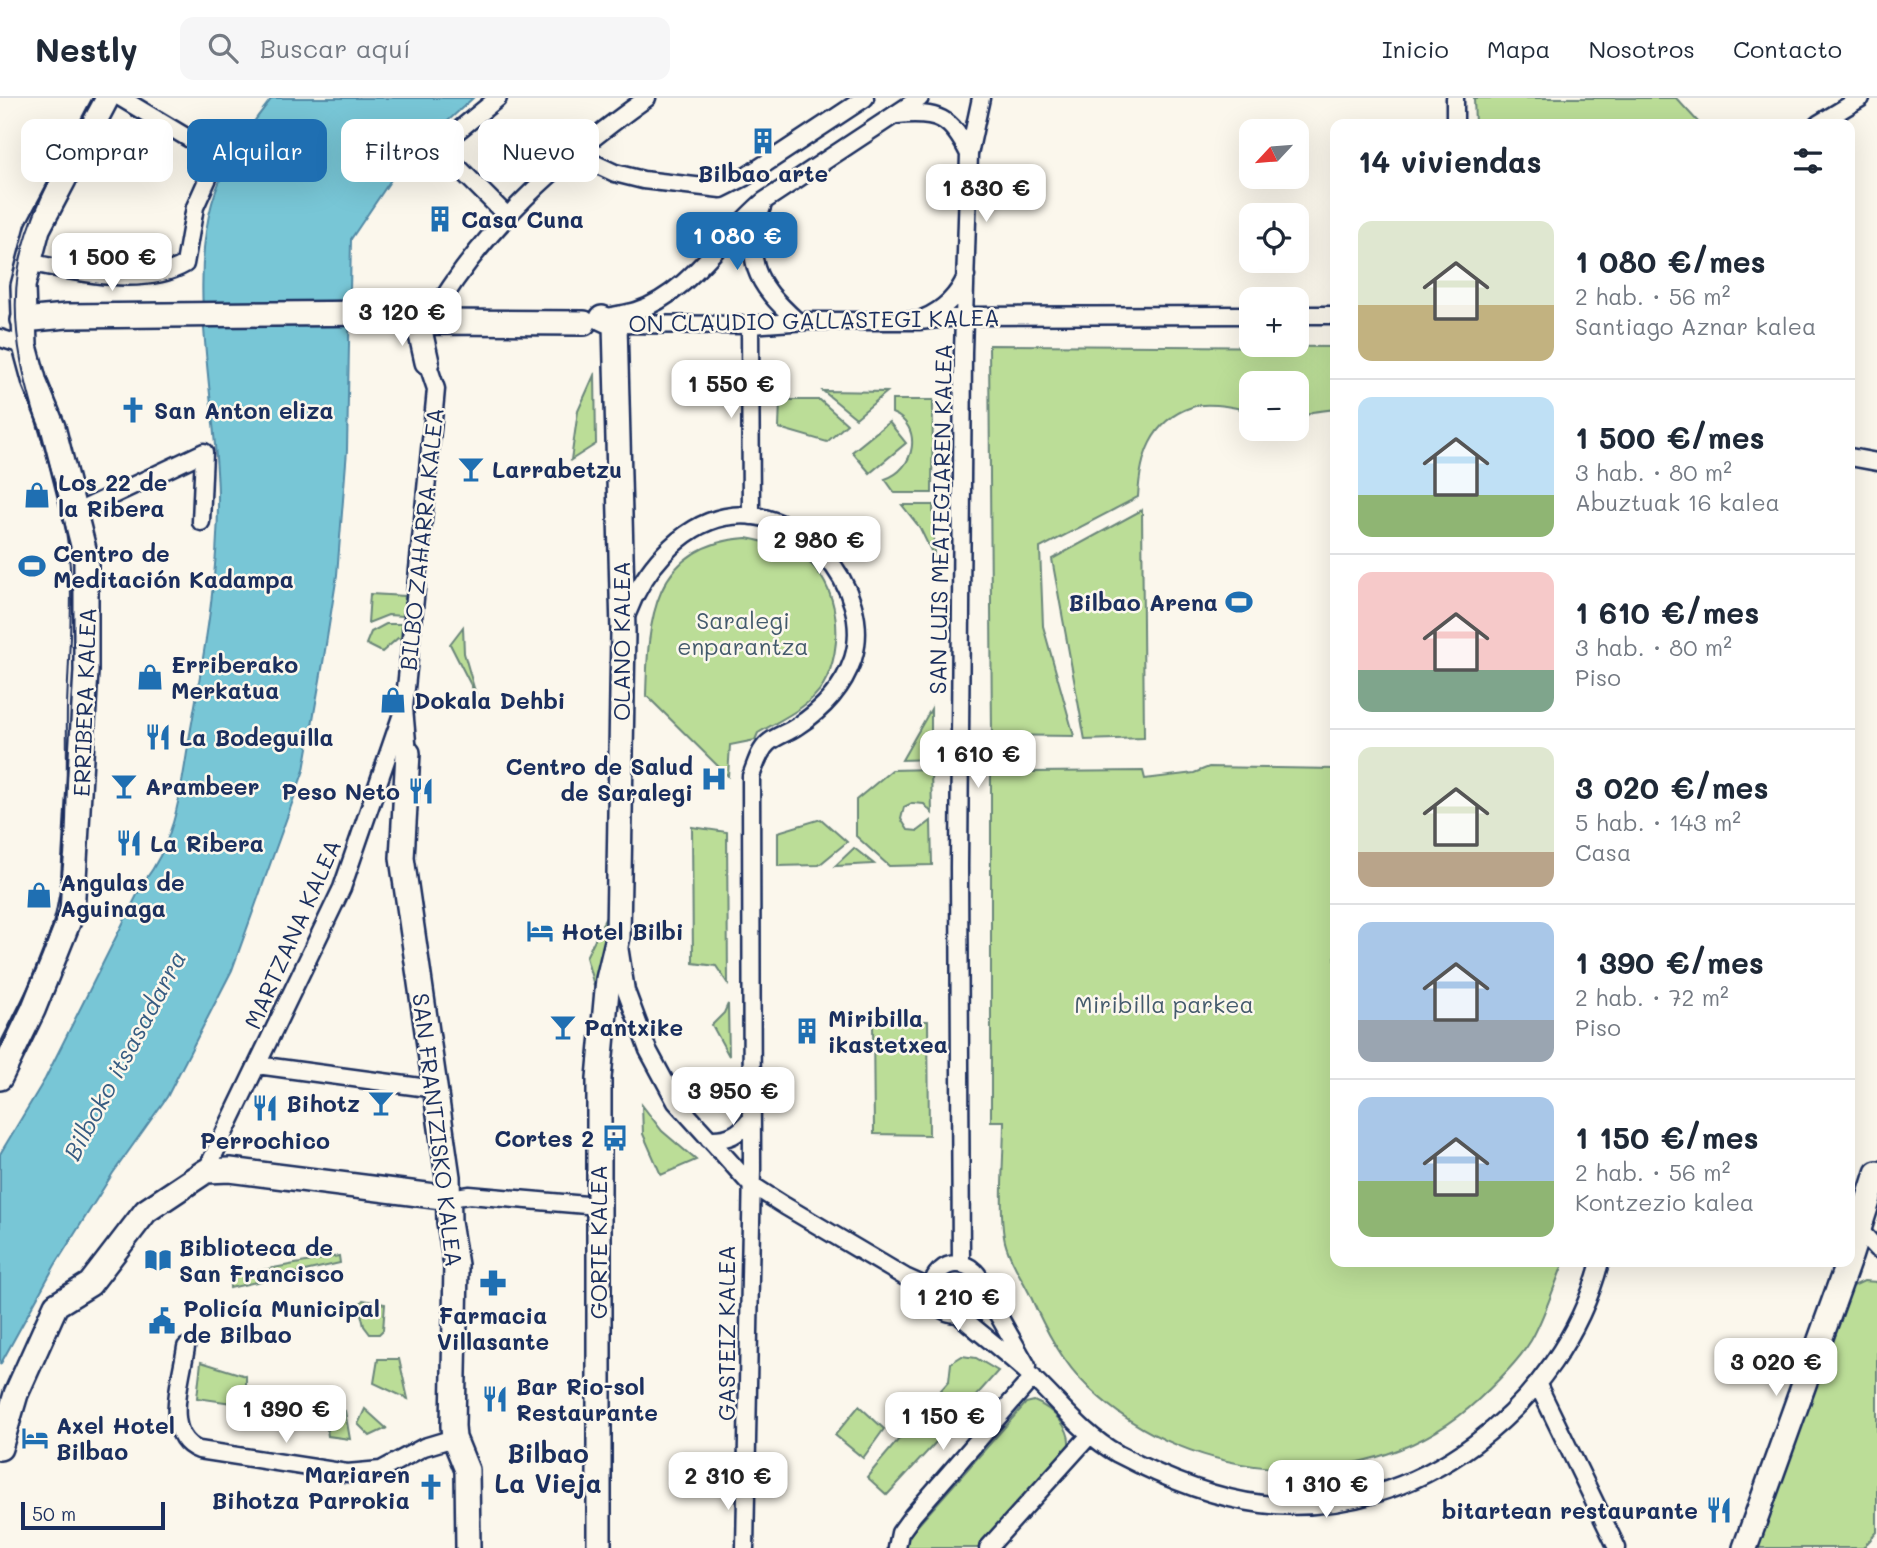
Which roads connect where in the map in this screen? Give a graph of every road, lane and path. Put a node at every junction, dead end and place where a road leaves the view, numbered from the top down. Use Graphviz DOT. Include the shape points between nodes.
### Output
graph roads {
  1 [pos="107,98"];
  2 [pos="121,98"];
  3 [pos="498,98"];
  4 [pos="647,98"];
  5 [pos="865,98"];
  6 [pos="920,98"];
  7 [pos="981,98"];
  8 [pos="1455,98"];
  9 [pos="1861,98"];
  10 [pos="894,115"];
  11 [pos="1455,119"];
  12 [pos="1826,119"];
  13 [pos="599,133"];
  14 [pos="969,154"];
  15 [pos="599,166"];
  16 [pos="541,182"];
  17 [pos="764,201"];
  18 [pos="506,215"];
  19 [pos="28,262"];
  20 [pos="967,271"];
  21 [pos="1239,315"];
  22 [pos="1309,315"];
  23 [pos="1330,315"];
  24 [pos="967,316"];
  25 [pos="23,320"];
  26 [pos="797,321"];
  27 [pos="919,321"];
  28 [pos="600,322"];
  29 [pos="424,324"];
  30 [pos="750,325"];
  31 [pos="0,338"];
  32 [pos="25,346"];
  33 [pos="427,362"];
  34 [pos="1855,458"];
  35 [pos="1877,462"];
  36 [pos="75,513"];
  37 [pos="751,516"];
  38 [pos="201,522"];
  39 [pos="623,626"];
  40 [pos="404,708"];
  41 [pos="408,753"];
  42 [pos="618,937"];
  43 [pos="257,1065"];
  44 [pos="0,1078"];
  45 [pos="435,1089"];
  46 [pos="751,1119"];
  47 [pos="709,1139"];
  48 [pos="206,1171"];
  49 [pos="1877,1173"];
  50 [pos="749,1183"];
  51 [pos="450,1198"];
  52 [pos="598,1206"];
  53 [pos="1855,1223"];
  54 [pos="1855,1226"];
  55 [pos="1877,1250"];
  56 [pos="961,1264"];
  57 [pos="1598,1267"];
  58 [pos="1846,1267"];
  59 [pos="983,1288"];
  60 [pos="932,1289"];
  61 [pos="958,1314"];
  62 [pos="186,1347"];
  63 [pos="1033,1377"];
  64 [pos="1538,1385"];
  65 [pos="1090,1435"];
  66 [pos="454,1438"];
  67 [pos="0,1448"];
  68 [pos="468,1548"];
  69 [pos="599,1548"];
  70 [pos="745,1548"];
  71 [pos="897,1548"];
  72 [pos="988,1548"];
  73 [pos="1617,1548"];
  74 [pos="1745,1548"];
  1 -- 19 [label="street, ERRIBERA KALEA" via="47,211"];
  2 -- 19 [label="street" via="219,156 195,206 185,264 167,274 86,275"];
  3 -- 18 [label="street" via="438,147"];
  4 -- 13 [label="street"];
  5 -- 15 [label="street" via="721,188 643,180"];
  6 -- 10 [label="street"];
  7 -- 14 [label="street, SAN LUIS MEATEGIAREN KALEA"];
  8 -- 11 [label="street"];
  9 -- 12 [label="street"];
  10 -- 14 [label="street" via="925,112 943,119 958,130"];
  10 -- 17 [label="street"];
  14 -- 20 [label="street, SAN LUIS MEATEGIAREN KALEA"];
  16 -- 18 [label="street"];
  17 -- 26 [label="street" via="752,232 752,259 773,299"];
  17 -- 28 [label="street" via="684,282 638,311"];
  18 -- 29 [label="street"];
  19 -- 25 [label="street, ERRIBERA KALEA"];
  20 -- 24 [label="street, SAN LUIS MEATEGIAREN KALEA"];
  20 -- 27 [label="street" via="961,289"];
  21 -- 24 [label="street, ON CLAUDIO GALLASTEGI KALEA"];
  22 -- 23 [label="street"];
  24 -- 27 [label="street, ON CLAUDIO GALLASTEGI KALEA"];
  24 -- 56 [label="street, SAN LUIS MEATEGIAREN KALEA" via="959,867"];
  25 -- 29 [label="street, ON CLAUDIO GALLASTEGI KALEA" via="381,313 404,315"];
  25 -- 32 [label="street, ERRIBERA KALEA"];
  26 -- 27 [label="street, ON CLAUDIO GALLASTEGI KALEA"];
  26 -- 30 [label="street, ON CLAUDIO GALLASTEGI KALEA"];
  28 -- 29 [label="street, ON CLAUDIO GALLASTEGI KALEA"];
  28 -- 30 [label="street, ON CLAUDIO GALLASTEGI KALEA"];
  28 -- 39 [label="street, OLANO KALEA"];
  29 -- 33 [label="street, BILBO ZAHARRA KALEA"];
  30 -- 37 [label="street"];
  31 -- 32 [label="street"];
  32 -- 36 [label="street, ERRIBERA KALEA" via="53,427"];
  33 -- 40 [label="street, BILBO ZAHARRA KALEA" via="436,389"];
  34 -- 35 [label="street"];
  36 -- 38 [label="street" via="204,452"];
  36 -- 44 [label="street, ERRIBERA KALEA" via="88,585 75,894 72,913 33,1010"];
  37 -- 39 [label="street" via="719,518 686,534 634,594"];
  37 -- 46 [label="street, GASTEIZ KALEA" via="805,538 836,568 855,608 856,628 853,658 832,696 820,710 769,743 751,776"];
  39 -- 42 [label="street, OLANO KALEA"];
  40 -- 41 [label="street, BILBO ZAHARRA KALEA"];
  40 -- 43 [label="street, MARTZANA KALEA" via="342,888"];
  41 -- 45 [label="street, SAN FRANTZISKO KALEA" via="402,858"];
  42 -- 47 [label="street, OLANO KALEA" via="626,991 648,1050 676,1102"];
  42 -- 52 [label="street, GORTE KALEA" via="600,1046"];
  43 -- 45 [label="street"];
  43 -- 48 [label="street, MARTZANA KALEA"];
  45 -- 51 [label="street, SAN FRANTZISKO KALEA"];
  46 -- 47 [label="street" via="740,1133"];
  46 -- 50 [label="street, GASTEIZ KALEA"];
  47 -- 50 [label="street, OLANO KALEA"];
  48 -- 51 [label="street" via="230,1170"];
  48 -- 67 [label="street" via="146,1211 90,1284 56,1305 16,1394"];
  49 -- 53 [label="street"];
  50 -- 60 [label="street, OLANO KALEA"];
  50 -- 70 [label="street, GASTEIZ KALEA"];
  51 -- 52 [label="street" via="469,1195"];
  51 -- 66 [label="street, SAN FRANTZISKO KALEA" via="456,1265"];
  52 -- 69 [label="street, GORTE KALEA"];
  54 -- 55 [label="street"];
  56 -- 59 [label="street" via="976,1272"];
  56 -- 60 [label="street" via="941,1269"];
  57 -- 64 [label="street" via="1583,1314"];
  58 -- 74 [label="street"];
  59 -- 61 [label="street" via="973,1309"];
  59 -- 63 [label="street"];
  60 -- 61 [label="street" via="937,1304"];
  61 -- 63 [label="street"];
  62 -- 66 [label="street" via="176,1421 188,1446 199,1450 347,1473 381,1470 424,1447"];
  63 -- 65 [label="street"];
  63 -- 71 [label="street" via="913,1515 900,1533"];
  64 -- 65 [label="street" via="1505,1419 1448,1461 1393,1487 1333,1502 1262,1504 1196,1488 1146,1468"];
  64 -- 73 [label="street"];
  65 -- 72 [label="street"];
  66 -- 68 [label="street, SAN FRANTZISKO KALEA" via="467,1469"];
}
